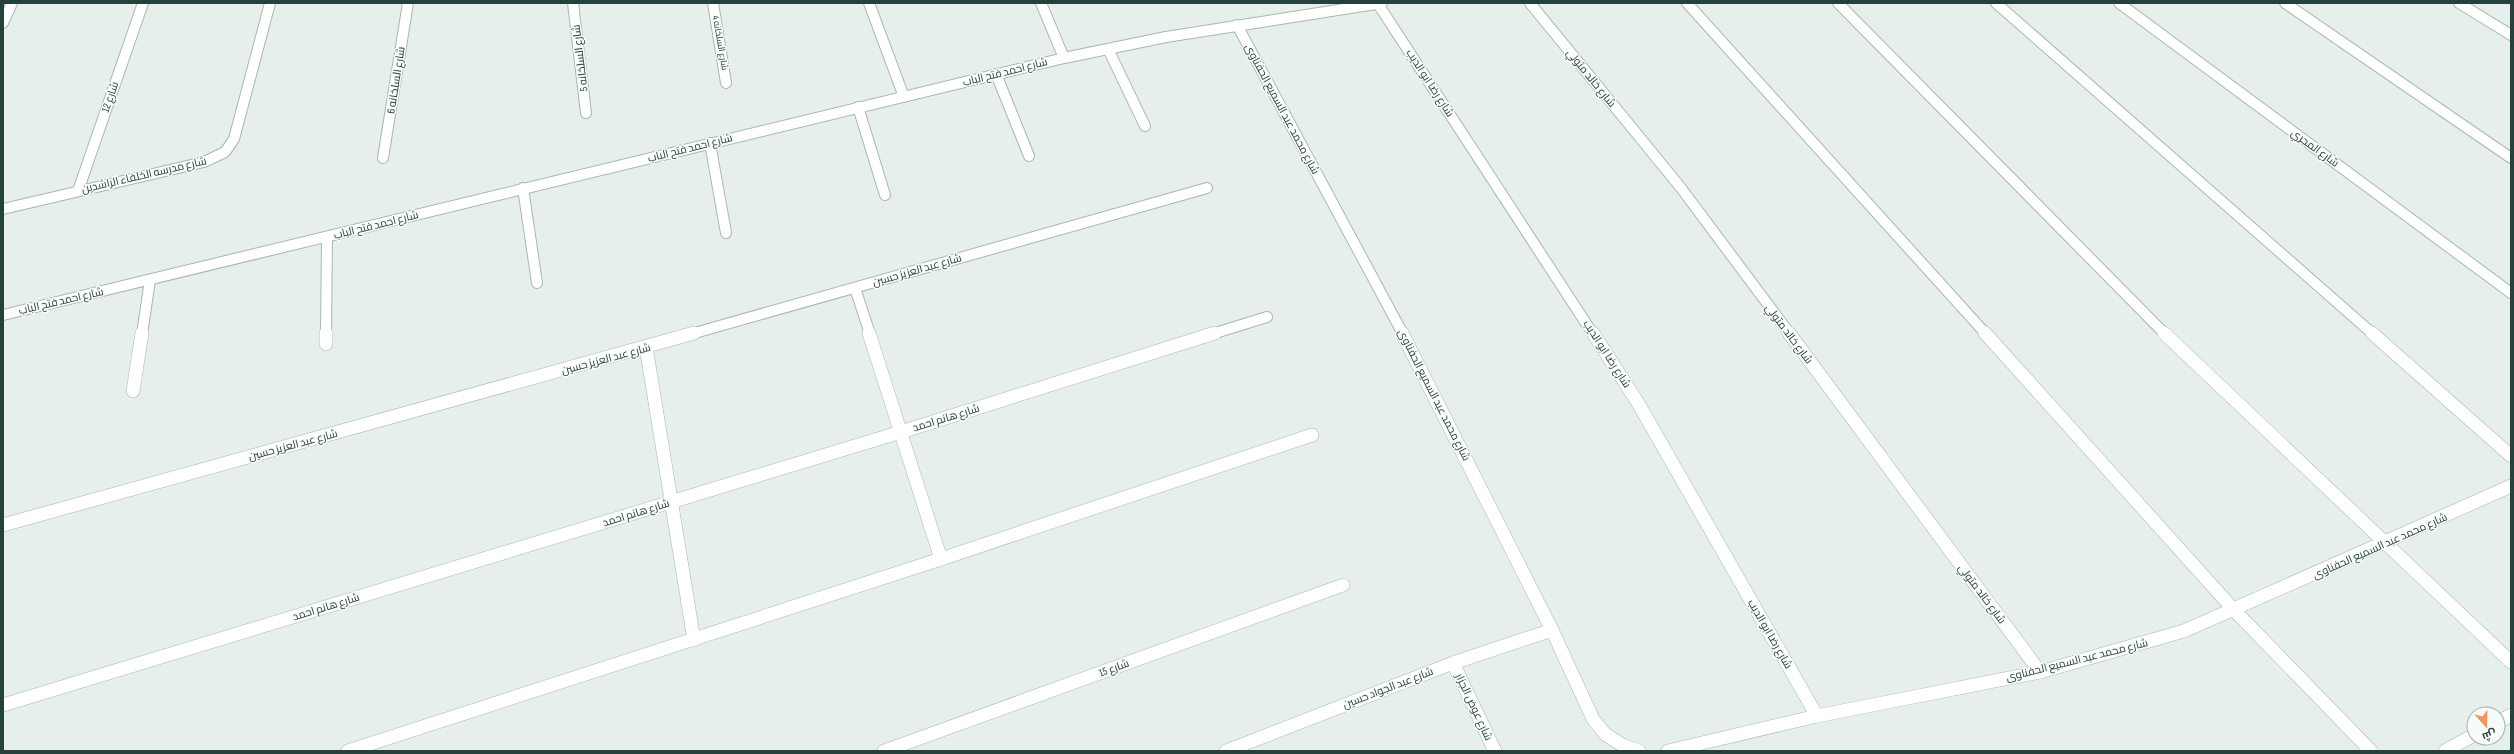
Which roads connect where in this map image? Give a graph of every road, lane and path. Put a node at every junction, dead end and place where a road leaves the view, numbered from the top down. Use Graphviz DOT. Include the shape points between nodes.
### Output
graph roads {
  1 [pos="12,3"];
  2 [pos="142,3"];
  3 [pos="270,3"];
  4 [pos="408,3"];
  5 [pos="573,3"];
  6 [pos="713,3"];
  7 [pos="869,3"];
  8 [pos="1041,3"];
  9 [pos="1312,3"];
  10 [pos="1380,3"];
  11 [pos="1530,3"];
  12 [pos="1687,3"];
  13 [pos="1838,3"];
  14 [pos="1996,3"];
  15 [pos="2118,3"];
  16 [pos="2285,3"];
  17 [pos="2459,3"];
  18 [pos="1318,13"];
  19 [pos="3,23"];
  20 [pos="1237,25"];
  21 [pos="2511,35"];
  22 [pos="1108,49"];
  23 [pos="1064,58"];
  24 [pos="996,74"];
  25 [pos="726,83"];
  26 [pos="904,97"];
  27 [pos="858,108"];
  28 [pos="586,113"];
  29 [pos="1145,126"];
  30 [pos="710,143"];
  31 [pos="1029,156"];
  32 [pos="383,158"];
  33 [pos="2511,158"];
  34 [pos="523,188"];
  35 [pos="1207,188"];
  36 [pos="78,191"];
  37 [pos="885,195"];
  38 [pos="3,209"];
  39 [pos="726,233"];
  40 [pos="327,237"];
  41 [pos="150,280"];
  42 [pos="537,282"];
  43 [pos="855,288"];
  44 [pos="2511,293"];
  45 [pos="3,315"];
  46 [pos="1267,317"];
  47 [pos="326,344"];
  48 [pos="646,347"];
  49 [pos="133,391"];
  50 [pos="901,432"];
  51 [pos="1312,435"];
  52 [pos="2511,456"];
  53 [pos="2511,486"];
  54 [pos="671,502"];
  55 [pos="3,525"];
  56 [pos="2386,543"];
  57 [pos="941,559"];
  58 [pos="1343,585"];
  59 [pos="2234,610"];
  60 [pos="1552,630"];
  61 [pos="694,640"];
  62 [pos="2511,662"];
  63 [pos="1453,663"];
  64 [pos="2040,672"];
  65 [pos="3,705"];
  66 [pos="1817,716"];
  67 [pos="2466,740"];
  68 [pos="348,751"];
  69 [pos="884,751"];
  70 [pos="1226,751"];
  71 [pos="1495,751"];
  72 [pos="1639,751"];
  73 [pos="1668,751"];
  74 [pos="2371,751"];
  75 [pos="2446,751"];
  1 -- 19 [label="street"];
  2 -- 36 [label="street, شارع 12"];
  3 -- 36 [label="street, شارع مدرسه الخلفاء الراشدين" via="234,139 225,152 204,162"];
  4 -- 32 [label="street, شارع السلخانه 6"];
  5 -- 28 [label="street, شارع السلخانه 5"];
  6 -- 25 [label="street, شارع السلخانه 4"];
  7 -- 26 [label="street"];
  8 -- 23 [label="street"];
  9 -- 18 [label="street"];
  10 -- 18 [label="street, شارع احمد فتح الباب"];
  10 -- 66 [label="street, شارع رضا ابو الديب" via="1638,403"];
  11 -- 64 [label="street, شارع خالد متولي" via="1681,188"];
  12 -- 59 [label="street"];
  13 -- 56 [label="street" via="2151,321"];
  14 -- 52 [label="street"];
  15 -- 44 [label="street, شارع المجري"];
  16 -- 33 [label="street"];
  17 -- 21 [label="street"];
  18 -- 20 [label="street, شارع احمد فتح الباب"];
  20 -- 22 [label="street, شارع احمد فتح الباب"];
  20 -- 60 [label="street, شارع محمد عبد السميع الحفناوى" via="1422,370"];
  22 -- 23 [label="street, شارع احمد فتح الباب"];
  22 -- 29 [label="street"];
  23 -- 24 [label="street, شارع احمد فتح الباب"];
  24 -- 26 [label="street, شارع احمد فتح الباب"];
  24 -- 31 [label="street"];
  26 -- 27 [label="street, شارع احمد فتح الباب"];
  27 -- 30 [label="street, شارع احمد فتح الباب"];
  27 -- 37 [label="street"];
  30 -- 34 [label="street, شارع احمد فتح الباب"];
  30 -- 39 [label="street"];
  34 -- 40 [label="street, شارع احمد فتح الباب"];
  34 -- 42 [label="street"];
  35 -- 43 [label="street, شارع عبد العزيز حسين"];
  36 -- 38 [label="street, شارع مدرسه الخلفاء الراشدين"];
  40 -- 41 [label="street, شارع احمد فتح الباب"];
  40 -- 47 [label="street"];
  41 -- 45 [label="street, شارع احمد فتح الباب"];
  41 -- 49 [label="street"];
  43 -- 48 [label="street, شارع عبد العزيز حسين"];
  43 -- 50 [label="street"];
  46 -- 50 [label="street, شارع هانم احمد"];
  48 -- 54 [label="street"];
  48 -- 55 [label="street, شارع عبد العزيز حسين"];
  50 -- 54 [label="street, شارع هانم احمد"];
  50 -- 57 [label="street"];
  51 -- 57 [label="street"];
  53 -- 56 [label="street, شارع محمد عبد السميع الحفناوى"];
  54 -- 61 [label="street"];
  54 -- 65 [label="street, شارع هانم احمد"];
  56 -- 59 [label="street, شارع محمد عبد السميع الحفناوى"];
  56 -- 62 [label="street"];
  57 -- 61 [label="street"];
  58 -- 69 [label="street, شارع 15"];
  59 -- 64 [label="street, شارع محمد عبد السميع الحفناوى" via="2124,650"];
  59 -- 74 [label="street"];
  60 -- 63 [label="street, شارع عبد الجواد حسين"];
  60 -- 72 [label="street, شارع محمد عبد السميع الحفناوى" via="1592,719 1605,734 1622,745"];
  61 -- 68 [label="street"];
  63 -- 70 [label="street, شارع عبد الجواد حسين"];
  63 -- 71 [label="street, شارع عوض الجزار"];
  64 -- 66 [label="street, شارع محمد عبد السميع الحفناوى"];
  66 -- 73 [label="street, شارع محمد عبد السميع الحفناوى"];
  67 -- 75 [label="street"];
}
